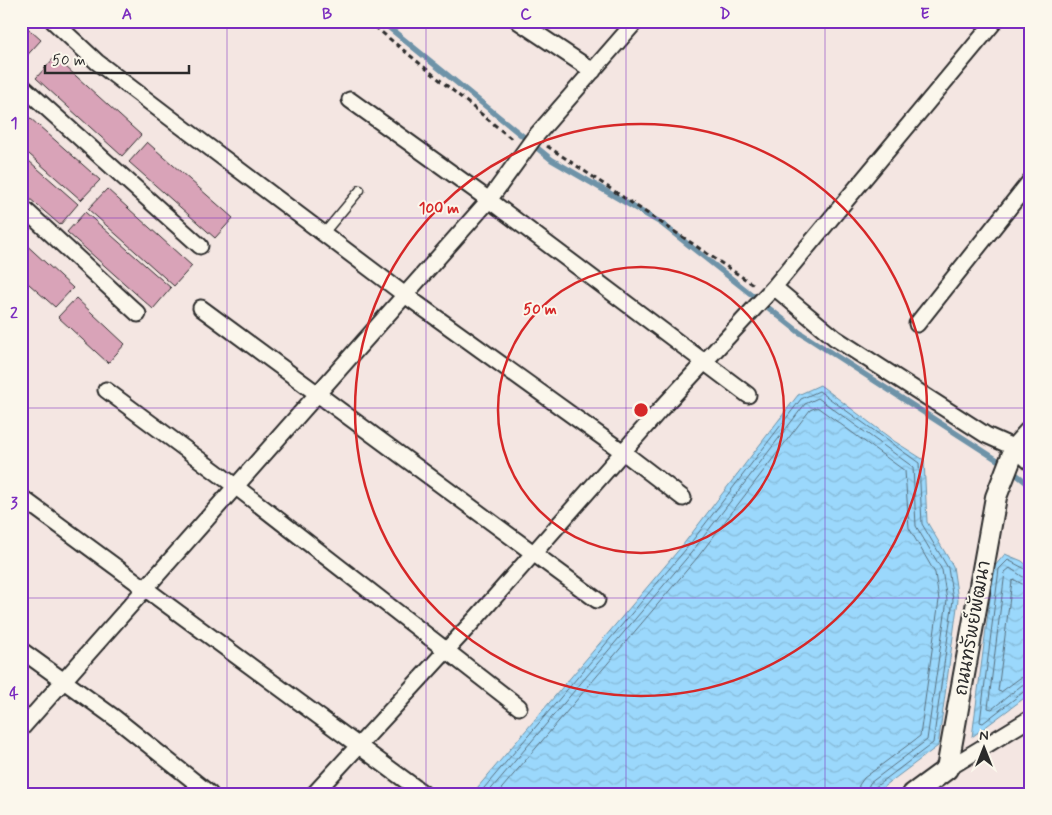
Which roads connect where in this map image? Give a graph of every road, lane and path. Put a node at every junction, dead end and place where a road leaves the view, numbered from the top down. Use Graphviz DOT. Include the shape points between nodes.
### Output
graph roads {
  1 [pos="53,21"];
  2 [pos="368,21"];
  3 [pos="518,21"];
  4 [pos="636,21"];
  5 [pos="995,21"];
  6 [pos="593,71"];
  7 [pos="21,85"];
  8 [pos="350,100"];
  9 [pos="534,138"];
  10 [pos="525,150"];
  11 [pos="1031,180"];
  12 [pos="360,190"];
  13 [pos="489,200"];
  14 [pos="21,206"];
  15 [pos="324,233"];
  16 [pos="200,246"];
  17 [pos="405,295"];
  18 [pos="765,296"];
  19 [pos="201,308"];
  20 [pos="138,314"];
  21 [pos="917,324"];
  22 [pos="706,361"];
  23 [pos="106,390"];
  24 [pos="318,393"];
  25 [pos="748,394"];
  26 [pos="1031,430"];
  27 [pos="1015,448"];
  28 [pos="623,452"];
  29 [pos="1031,463"];
  30 [pos="235,486"];
  31 [pos="21,497"];
  32 [pos="683,498"];
  33 [pos="533,552"];
  34 [pos="146,587"];
  35 [pos="597,600"];
  36 [pos="21,650"];
  37 [pos="445,650"];
  38 [pos="64,680"];
  39 [pos="519,708"];
  40 [pos="1031,718"];
  41 [pos="21,729"];
  42 [pos="359,744"];
  43 [pos="947,769"];
  44 [pos="203,792"];
  45 [pos="314,794"];
  46 [pos="424,794"];
  47 [pos="913,794"];
  1 -- 15 [label="street" via="98,62"];
  2 -- 10 [label="path"];
  3 -- 6 [label="street"];
  4 -- 6 [label="street"];
  5 -- 18 [label="street"];
  6 -- 9 [label="street"];
  7 -- 16 [label="street"];
  8 -- 13 [label="street"];
  9 -- 10 [label="street"];
  9 -- 18 [label="path"];
  10 -- 13 [label="street"];
  11 -- 21 [label="street"];
  12 -- 15 [label="lane"];
  13 -- 17 [label="street"];
  13 -- 22 [label="street"];
  14 -- 20 [label="street"];
  15 -- 17 [label="street"];
  17 -- 24 [label="street"];
  17 -- 28 [label="street"];
  18 -- 22 [label="street"];
  18 -- 27 [label="street" via="986,435"];
  19 -- 24 [label="street"];
  22 -- 25 [label="street"];
  22 -- 28 [label="street"];
  23 -- 30 [label="street"];
  24 -- 30 [label="street"];
  24 -- 33 [label="street"];
  26 -- 27 [label="street"];
  27 -- 29 [label="street"];
  27 -- 43 [label="street, ถนนทรัพย์พัฒนา" via="996,497"];
  28 -- 32 [label="street"];
  28 -- 33 [label="street"];
  30 -- 34 [label="street"];
  30 -- 37 [label="street"];
  31 -- 34 [label="street"];
  33 -- 35 [label="street"];
  33 -- 37 [label="street"];
  34 -- 38 [label="street"];
  34 -- 42 [label="street"];
  36 -- 38 [label="street"];
  37 -- 39 [label="street"];
  37 -- 42 [label="street"];
  38 -- 41 [label="street"];
  38 -- 44 [label="street"];
  40 -- 43 [label="street"];
  42 -- 45 [label="street"];
  42 -- 46 [label="street"];
  43 -- 47 [label="street"];
}
